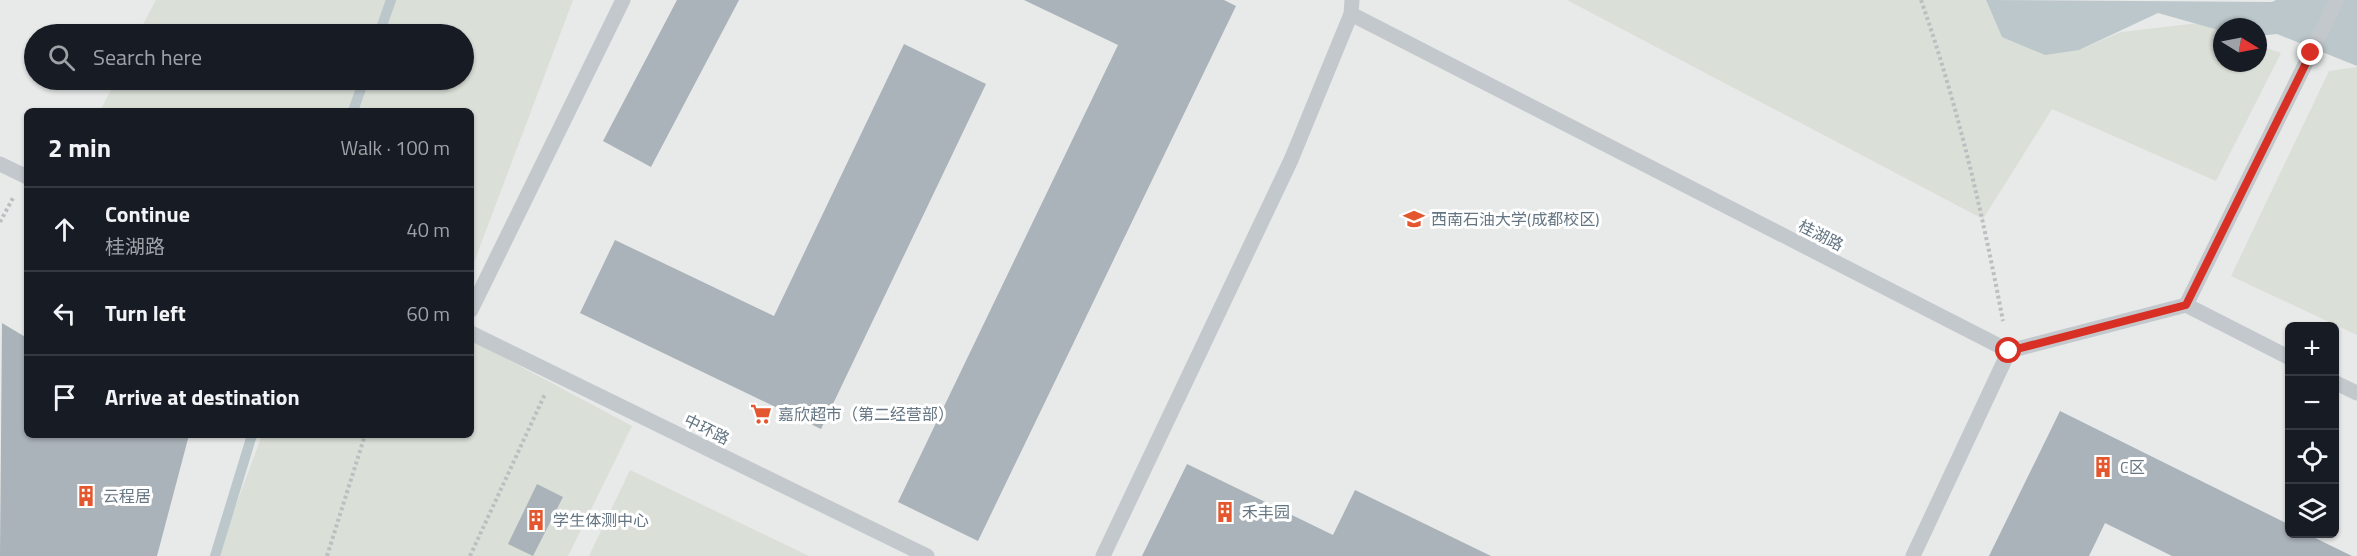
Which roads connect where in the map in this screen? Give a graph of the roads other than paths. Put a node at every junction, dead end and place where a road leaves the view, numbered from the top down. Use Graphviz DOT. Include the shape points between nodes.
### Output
graph roads {
  1 [pos="623,0"];
  2 [pos="2337,0"];
  3 [pos="1352,7"];
  4 [pos="0,164"];
  5 [pos="24,176"];
  6 [pos="474,304"];
  7 [pos="2186,305"];
  8 [pos="474,334"];
  9 [pos="2009,351"];
  10 [pos="2285,356"];
  11 [pos="2339,384"];
  12 [pos="2357,393"];
  13 [pos="927,556"];
  14 [pos="1103,556"];
  15 [pos="1913,556"];
  1 -- 6 [label="lane"];
  2 -- 7 [label="lane"];
  3 -- 9 [label="lane, 桂湖路"];
  3 -- 14 [label="lane" via="1291,160"];
  4 -- 5 [label="lane"];
  7 -- 9 [label="lane"];
  7 -- 10 [label="lane"];
  8 -- 13 [label="lane, 中环路"];
  9 -- 15 [label="lane"];
  11 -- 12 [label="lane"];
}
